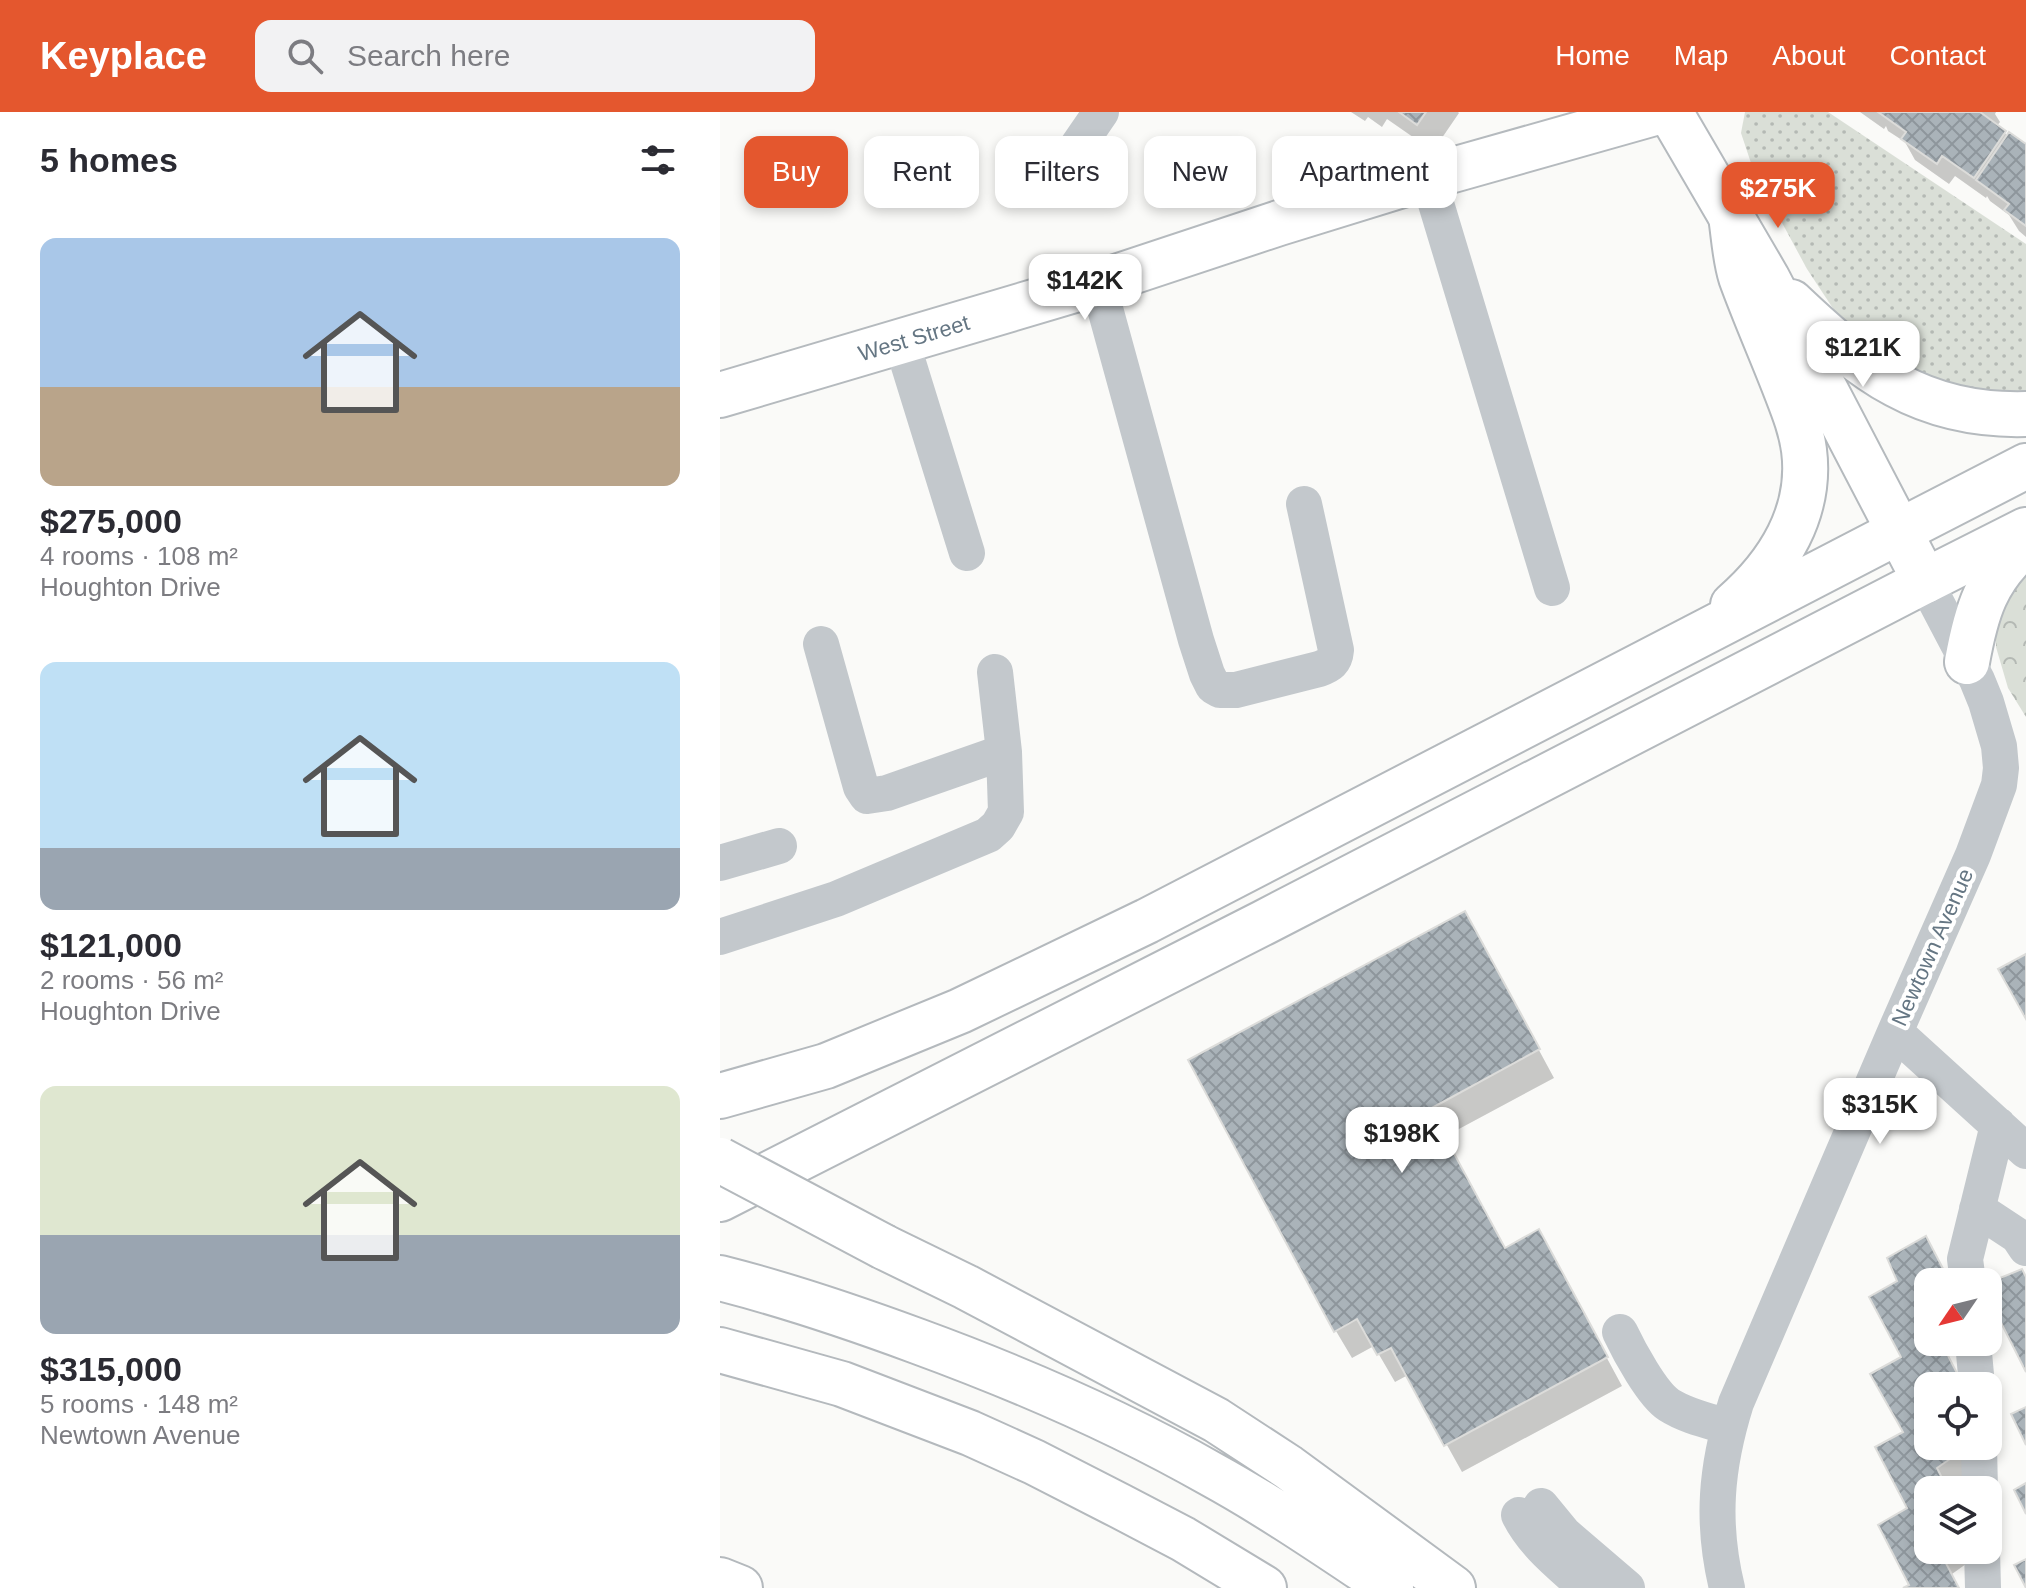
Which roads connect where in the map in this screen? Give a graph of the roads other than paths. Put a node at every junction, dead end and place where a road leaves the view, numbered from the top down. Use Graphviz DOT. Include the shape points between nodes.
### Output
graph roads {
  1 [pos="1101,112"];
  2 [pos="1658,112"];
  3 [pos="1670,112"];
  4 [pos="1085,136"];
  5 [pos="1457,169"];
  6 [pos="1328,208"];
  7 [pos="1437,208"];
  8 [pos="1731,216"];
  9 [pos="1767,278"];
  10 [pos="1098,283"];
  11 [pos="901,340"];
  12 [pos="720,395"];
  13 [pos="2026,414"];
  14 [pos="2026,466"];
  15 [pos="1304,504"];
  16 [pos="2026,530"];
  17 [pos="1898,532"];
  18 [pos="2026,544"];
  19 [pos="967,553"];
  20 [pos="1925,581"];
  21 [pos="1552,588"];
  22 [pos="1698,635"];
  23 [pos="821,644"];
  24 [pos="1967,662"];
  25 [pos="995,672"];
  26 [pos="1004,752"];
  27 [pos="779,846"];
  28 [pos="720,863"];
  29 [pos="720,937"];
  30 [pos="1895,1032"];
  31 [pos="720,1096"];
  32 [pos="1998,1125"];
  33 [pos="2026,1151"];
  34 [pos="720,1160"];
  35 [pos="720,1199"];
  36 [pos="1977,1209"];
  37 [pos="2026,1248"];
  38 [pos="1966,1268"];
  39 [pos="723,1278"];
  40 [pos="1620,1332"];
  41 [pos="720,1350"];
  42 [pos="1729,1427"];
  43 [pos="1982,1564"];
  44 [pos="720,1580"];
  45 [pos="740,1588"];
  46 [pos="1264,1588"];
  47 [pos="1391,1588"];
  48 [pos="1453,1588"];
  49 [pos="1586,1588"];
  50 [pos="1627,1588"];
  51 [pos="1727,1588"];
  52 [pos="1983,1588"];
  1 -- 4 [label="street"];
  2 -- 5 [label="main road, West Street"];
  3 -- 8 [label="main road"];
  6 -- 10 [label="main road, West Street"];
  7 -- 21 [label="street"];
  8 -- 9 [label="main road"];
  8 -- 22 [label="main road" via="1740,273 1802,437 1804,490 1795,525 1776,558 1748,592"];
  9 -- 13 [label="main road" via="1834,342 1896,385 1954,408"];
  9 -- 17 [label="main road"];
  10 -- 11 [label="main road, West Street"];
  10 -- 15 [label="street" via="1196,640 1207,674 1220,690 1319,669 1335,657"];
  11 -- 12 [label="main road, West Street"];
  11 -- 19 [label="street"];
  14 -- 17 [label="main road"];
  16 -- 20 [label="main road"];
  17 -- 20 [label="main road"];
  17 -- 22 [label="main road"];
  18 -- 24 [label="main road" via="1987,590"];
  20 -- 24 [label="street, Newtown Avenue"];
  20 -- 35 [label="main road"];
  22 -- 31 [label="main road" via="1147,921 960,1011 826,1066"];
  23 -- 26 [label="street" via="867,796"];
  24 -- 30 [label="street, Newtown Avenue" via="1999,746 1999,785"];
  25 -- 26 [label="street"];
  26 -- 29 [label="street" via="1006,812 988,835 836,899"];
  27 -- 28 [label="street"];
  30 -- 32 [label="street"];
  30 -- 42 [label="street, Newtown Avenue"];
  32 -- 33 [label="street"];
  32 -- 36 [label="street"];
  34 -- 48 [label="main road, bridge" via="1216,1420"];
  36 -- 37 [label="street" via="2018,1236"];
  36 -- 38 [label="street"];
  39 -- 47 [label="main road" via="843,1314 1027,1383 1212,1474"];
  40 -- 42 [label="street" via="1667,1404"];
  41 -- 46 [label="main road" via="842,1384 970,1433 1183,1539"];
  42 -- 51 [label="street, Newtown Avenue" via="1717,1509"];
  43 -- 52 [label="street"];
  44 -- 45 [label="main road"];
  49 -- 50 [label="street" via="1526,1530 1530,1510"];
}
